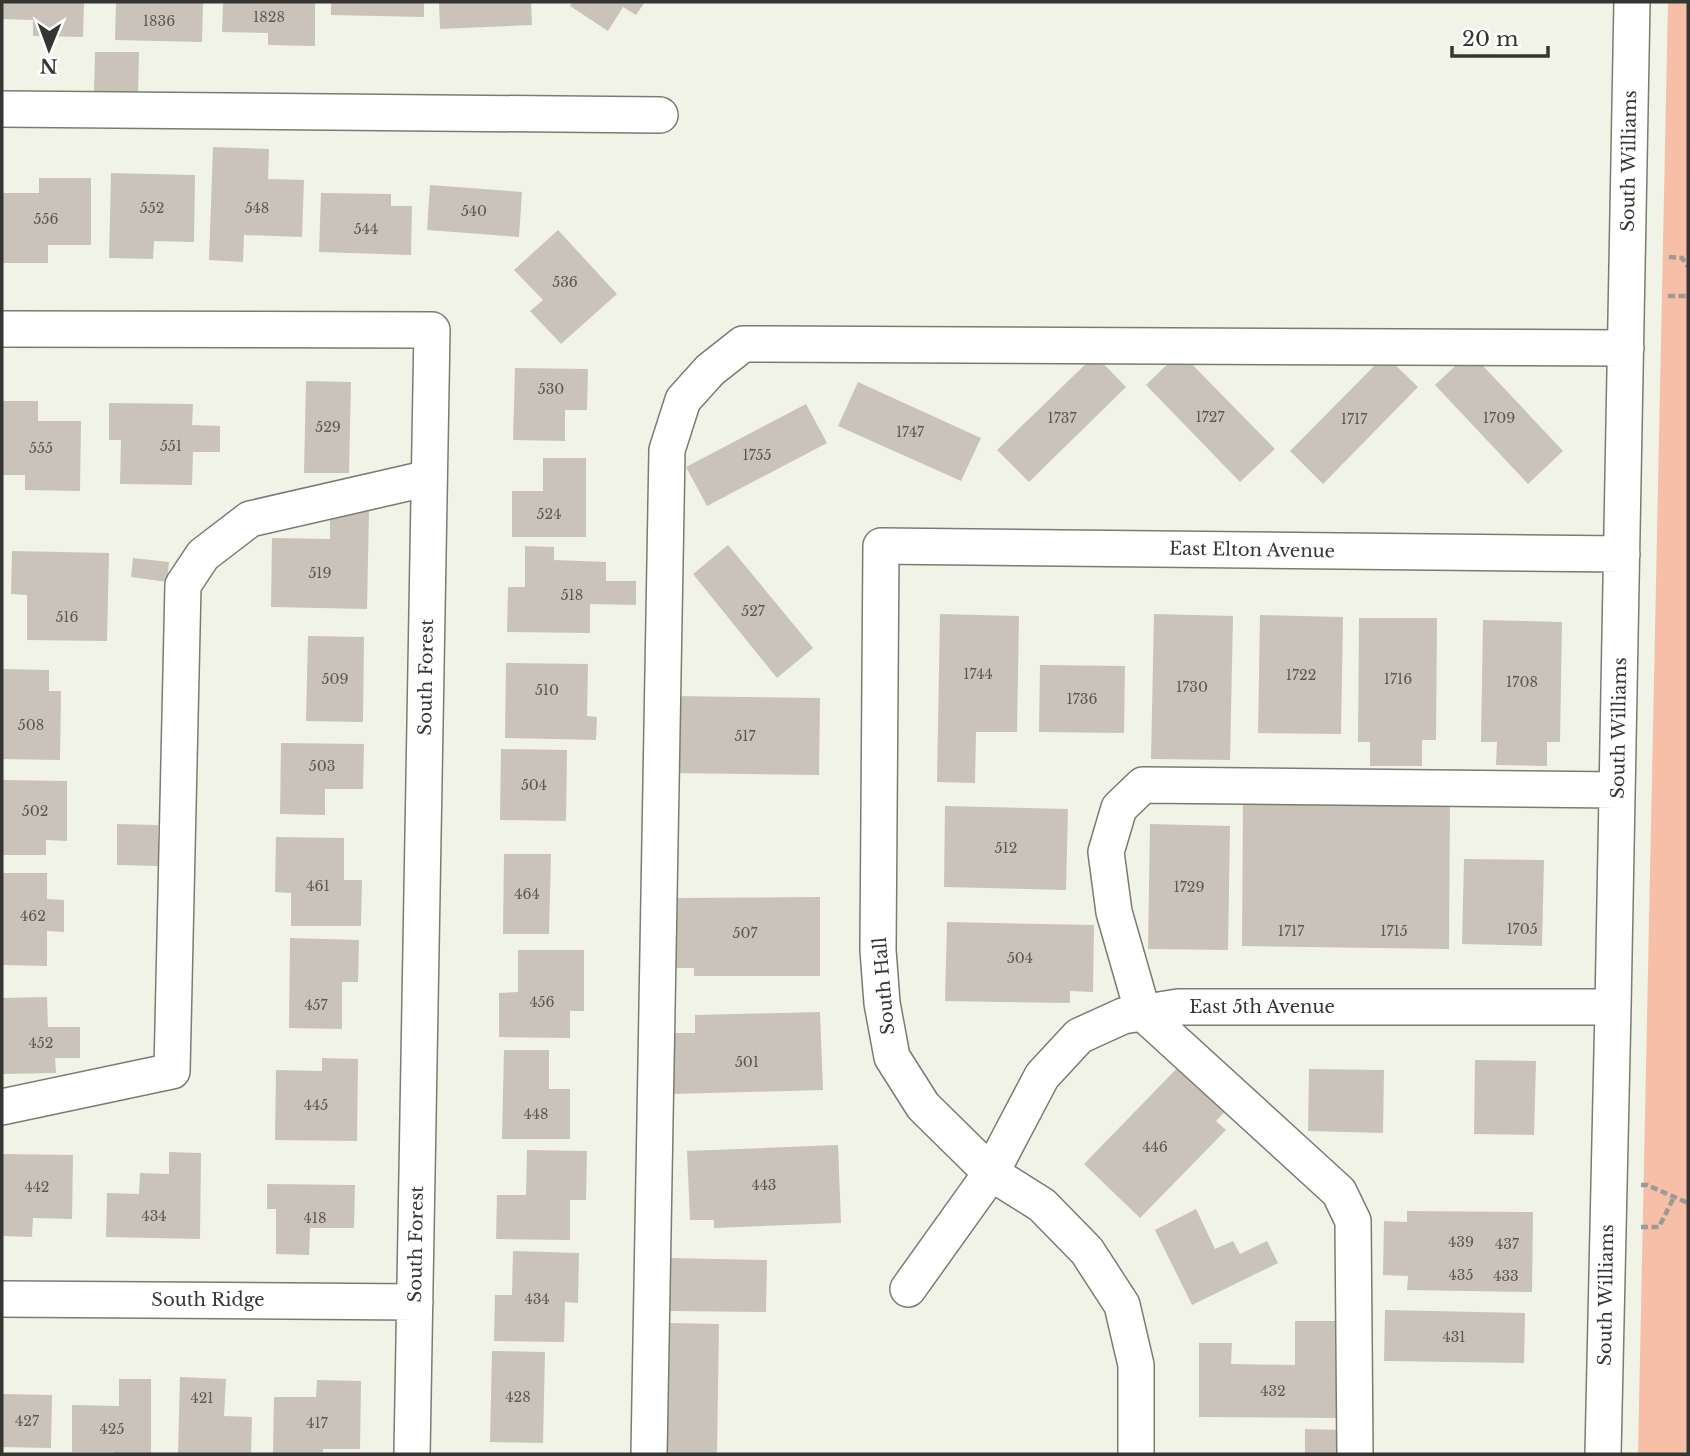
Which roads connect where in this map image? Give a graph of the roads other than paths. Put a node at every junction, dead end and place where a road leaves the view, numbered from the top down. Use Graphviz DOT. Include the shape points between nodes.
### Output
graph roads {
  1 [pos="1632,2"];
  2 [pos="2,109"];
  3 [pos="660,115"];
  4 [pos="2,329"];
  5 [pos="1626,348"];
  6 [pos="429,478"];
  7 [pos="881,546"];
  8 [pos="1622,554"];
  9 [pos="1617,790"];
  10 [pos="1613,1007"];
  11 [pos="1143,1013"];
  12 [pos="2,1107"];
  13 [pos="990,1173"];
  14 [pos="908,1289"];
  15 [pos="2,1299"];
  16 [pos="415,1302"];
  17 [pos="412,1454"];
  18 [pos="649,1454"];
  19 [pos="1136,1454"];
  20 [pos="1355,1454"];
  21 [pos="1603,1454"];
  1 -- 5 [label="street, South Williams"];
  2 -- 3 [label="street"];
  4 -- 6 [label="street, South Forest" via="432,330"];
  5 -- 8 [label="street, South Williams"];
  5 -- 18 [label="street" via="743,344 710,370 683,400 667,450"];
  6 -- 12 [label="street" via="250,519 203,555 183,585 172,1071"];
  6 -- 16 [label="street, South Forest"];
  7 -- 8 [label="street, East Elton Avenue"];
  7 -- 13 [label="street, South Hall" via="878,950 891,1057 923,1106"];
  8 -- 9 [label="street, South Williams"];
  9 -- 10 [label="street, South Williams"];
  9 -- 11 [label="street" via="1143,785 1119,808 1106,852 1114,912"];
  10 -- 11 [label="street, East 5th Avenue" via="1178,1007"];
  10 -- 21 [label="street, South Williams"];
  11 -- 13 [label="street, East 5th Avenue" via="1122,1016 1079,1036 1042,1076"];
  11 -- 20 [label="street" via="1339,1192 1353,1221"];
  13 -- 14 [label="street, East 5th Avenue"];
  13 -- 19 [label="street, South Hall" via="1042,1205 1087,1251 1122,1305 1136,1365"];
  15 -- 16 [label="street, South Ridge"];
  16 -- 17 [label="street, South Forest"];
}
